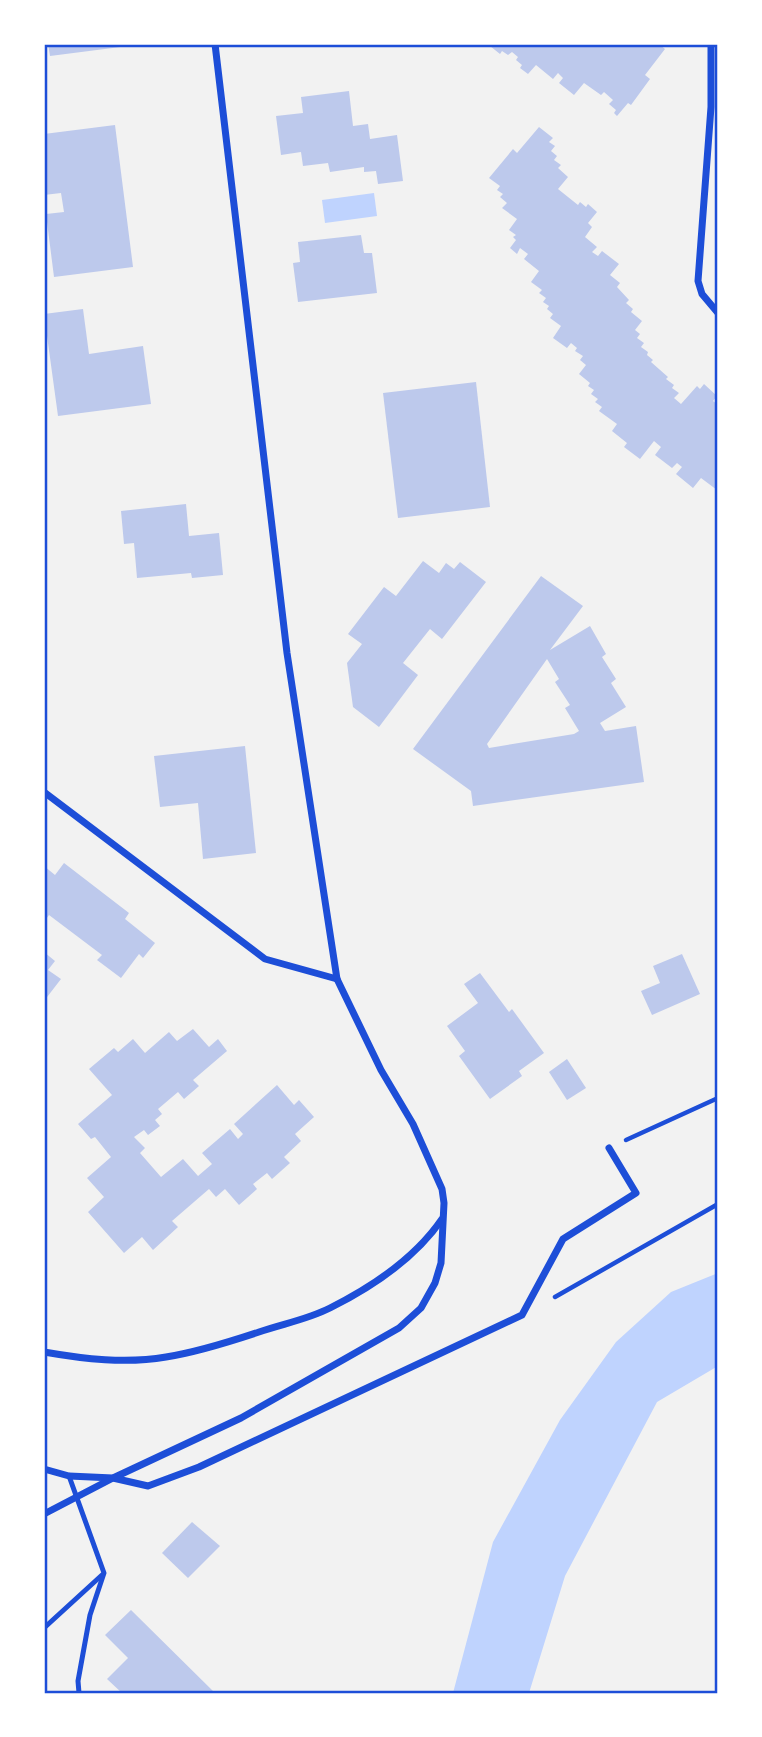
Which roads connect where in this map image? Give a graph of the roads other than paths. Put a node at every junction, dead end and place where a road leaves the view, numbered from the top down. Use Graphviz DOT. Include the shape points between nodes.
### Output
graph roads {
  1 [pos="215,44"];
  2 [pos="711,44"];
  3 [pos="718,313"];
  4 [pos="44,792"];
  5 [pos="337,979"];
  6 [pos="609,1148"];
  7 [pos="442,1219"];
  8 [pos="44,1352"];
  9 [pos="44,1469"];
  10 [pos="69,1476"];
  11 [pos="113,1478"];
  12 [pos="77,1497"];
  13 [pos="44,1514"];
  14 [pos="104,1573"];
  15 [pos="44,1628"];
  16 [pos="79,1693"];
  1 -- 5 [label="street" via="287,653"];
  2 -- 3 [label="street" via="698,281"];
  4 -- 5 [label="street" via="265,959"];
  5 -- 7 [label="street" via="435,1172 442,1189"];
  6 -- 11 [label="street" via="636,1193 563,1239 522,1315 199,1467 148,1486"];
  7 -- 8 [label="street" via="402,1262 329,1309 219,1345 165,1357 110,1360"];
  7 -- 11 [label="street" via="441,1263 435,1283 421,1308 400,1328 241,1418"];
  9 -- 10 [label="street"];
  10 -- 11 [label="street"];
  10 -- 12 [label="lane"];
  11 -- 12 [label="street"];
  12 -- 13 [label="street"];
  12 -- 14 [label="lane"];
  14 -- 15 [label="lane"];
  14 -- 16 [label="lane" via="90,1615"];
}
